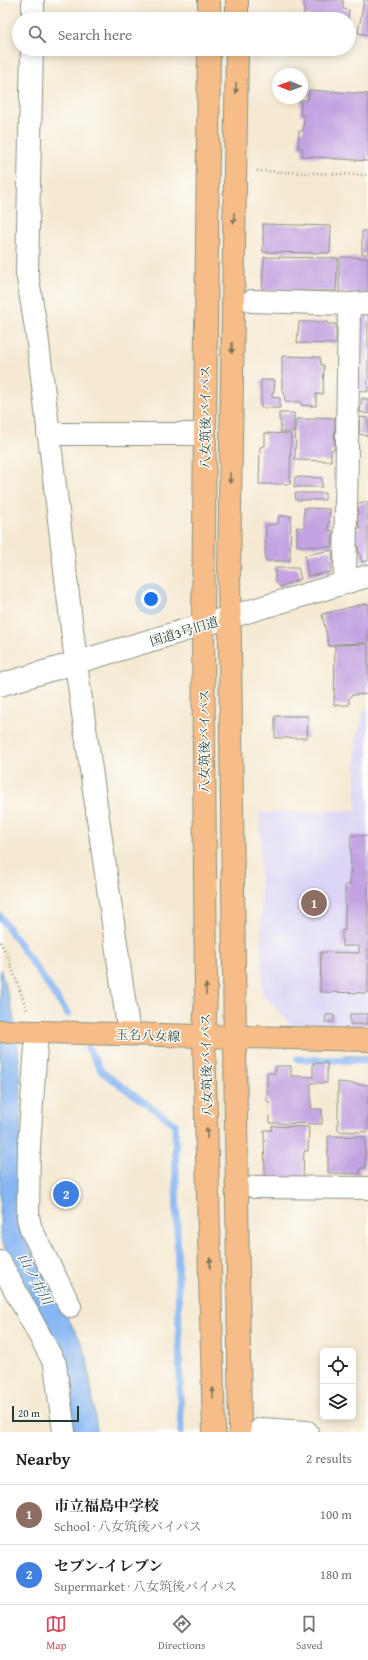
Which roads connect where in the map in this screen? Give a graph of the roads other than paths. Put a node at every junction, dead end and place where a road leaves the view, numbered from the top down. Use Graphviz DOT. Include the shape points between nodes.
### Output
graph roads {
  1 [pos="34,0"];
  2 [pos="209,0"];
  3 [pos="237,0"];
  4 [pos="33,12"];
  5 [pos="209,12"];
  6 [pos="237,12"];
  7 [pos="32,56"];
  8 [pos="209,56"];
  9 [pos="237,56"];
  10 [pos="252,301"];
  11 [pos="358,303"];
  12 [pos="48,434"];
  13 [pos="205,434"];
  14 [pos="368,576"];
  15 [pos="345,583"];
  16 [pos="229,617"];
  17 [pos="203,625"];
  18 [pos="76,663"];
  19 [pos="0,685"];
  20 [pos="21,1027"];
  21 [pos="129,1034"];
  22 [pos="204,1037"];
  23 [pos="234,1037"];
  24 [pos="368,1040"];
  25 [pos="255,1187"];
  26 [pos="368,1188"];
  27 [pos="0,1262"];
  28 [pos="70,1306"];
  29 [pos="261,1429"];
  30 [pos="64,1432"];
  31 [pos="214,1432"];
  32 [pos="240,1432"];
  33 [pos="307,1432"];
  1 -- 4 [label="street"];
  2 -- 5 [label="main road"];
  3 -- 6 [label="main road"];
  7 -- 12 [label="street" via="27,273"];
  8 -- 13 [label="main road, 八女筑後バイパス"];
  9 -- 16 [label="main road, 八女筑後バイパス, one-way"];
  10 -- 11 [label="street"];
  11 -- 15 [label="street"];
  12 -- 13 [label="street"];
  12 -- 18 [label="street"];
  13 -- 17 [label="main road, 八女筑後バイパス"];
  14 -- 15 [label="street, 国道3号旧道"];
  15 -- 16 [label="street, 国道3号旧道"];
  16 -- 17 [label="street, 国道3号旧道"];
  16 -- 23 [label="main road, 八女筑後バイパス"];
  17 -- 18 [label="street, 国道3号旧道"];
  22 -- 17 [label="main road, 八女筑後バイパス, one-way" via="206,994"];
  18 -- 19 [label="street, 国道3号旧道"];
  18 -- 21 [label="street"];
  20 -- 21 [label="main road, 玉名八女線"];
  20 -- 28 [label="street" via="29,1145 28,1217 31,1229"];
  21 -- 22 [label="main road, 玉名八女線"];
  22 -- 23 [label="main road, 玉名八女線"];
  31 -- 22 [label="main road, 八女筑後バイパス, one-way"];
  23 -- 24 [label="main road, 玉名八女線"];
  23 -- 32 [label="main road, 八女筑後バイパス"];
  25 -- 26 [label="street"];
  27 -- 30 [label="street" via="55,1364"];
  29 -- 33 [label="street"];
}
